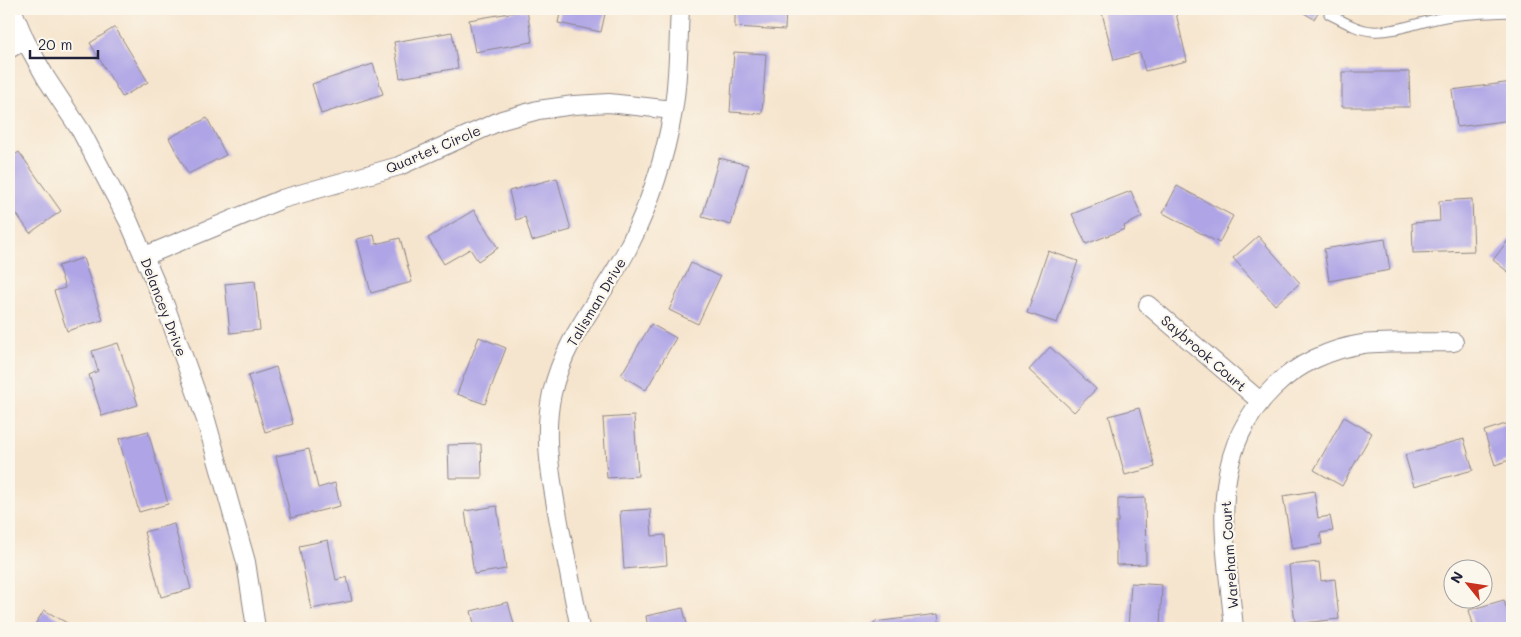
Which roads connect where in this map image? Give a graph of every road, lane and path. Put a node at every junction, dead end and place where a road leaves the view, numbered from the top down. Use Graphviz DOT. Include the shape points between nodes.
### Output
graph roads {
  1 [pos="12,9"];
  2 [pos="680,9"];
  3 [pos="1512,12"];
  4 [pos="1330,14"];
  5 [pos="25,40"];
  6 [pos="9,49"];
  7 [pos="673,110"];
  8 [pos="145,256"];
  9 [pos="1148,305"];
  10 [pos="1454,342"];
  11 [pos="1260,401"];
  12 [pos="256,628"];
  13 [pos="580,628"];
  14 [pos="1234,628"];
  1 -- 5 [label="street, Delancey Drive"];
  2 -- 7 [label="street, Talisman Drive"];
  3 -- 4 [label="lane" via="1448,16 1373,32"];
  5 -- 6 [label="street"];
  5 -- 8 [label="street, Delancey Drive" via="81,131"];
  7 -- 8 [label="street, Quartet Circle" via="609,103 538,110 502,120 399,166 282,200"];
  7 -- 13 [label="street, Talisman Drive" via="661,166 645,210 615,270 572,338 552,394 547,431 549,467"];
  8 -- 12 [label="street, Delancey Drive" via="206,420 246,562"];
  9 -- 11 [label="street, Saybrook Court"];
  10 -- 11 [label="street, Wareham Court" via="1363,344 1332,352 1309,361 1283,378"];
  11 -- 14 [label="street, Wareham Court" via="1247,418 1234,446 1224,498"];
}
